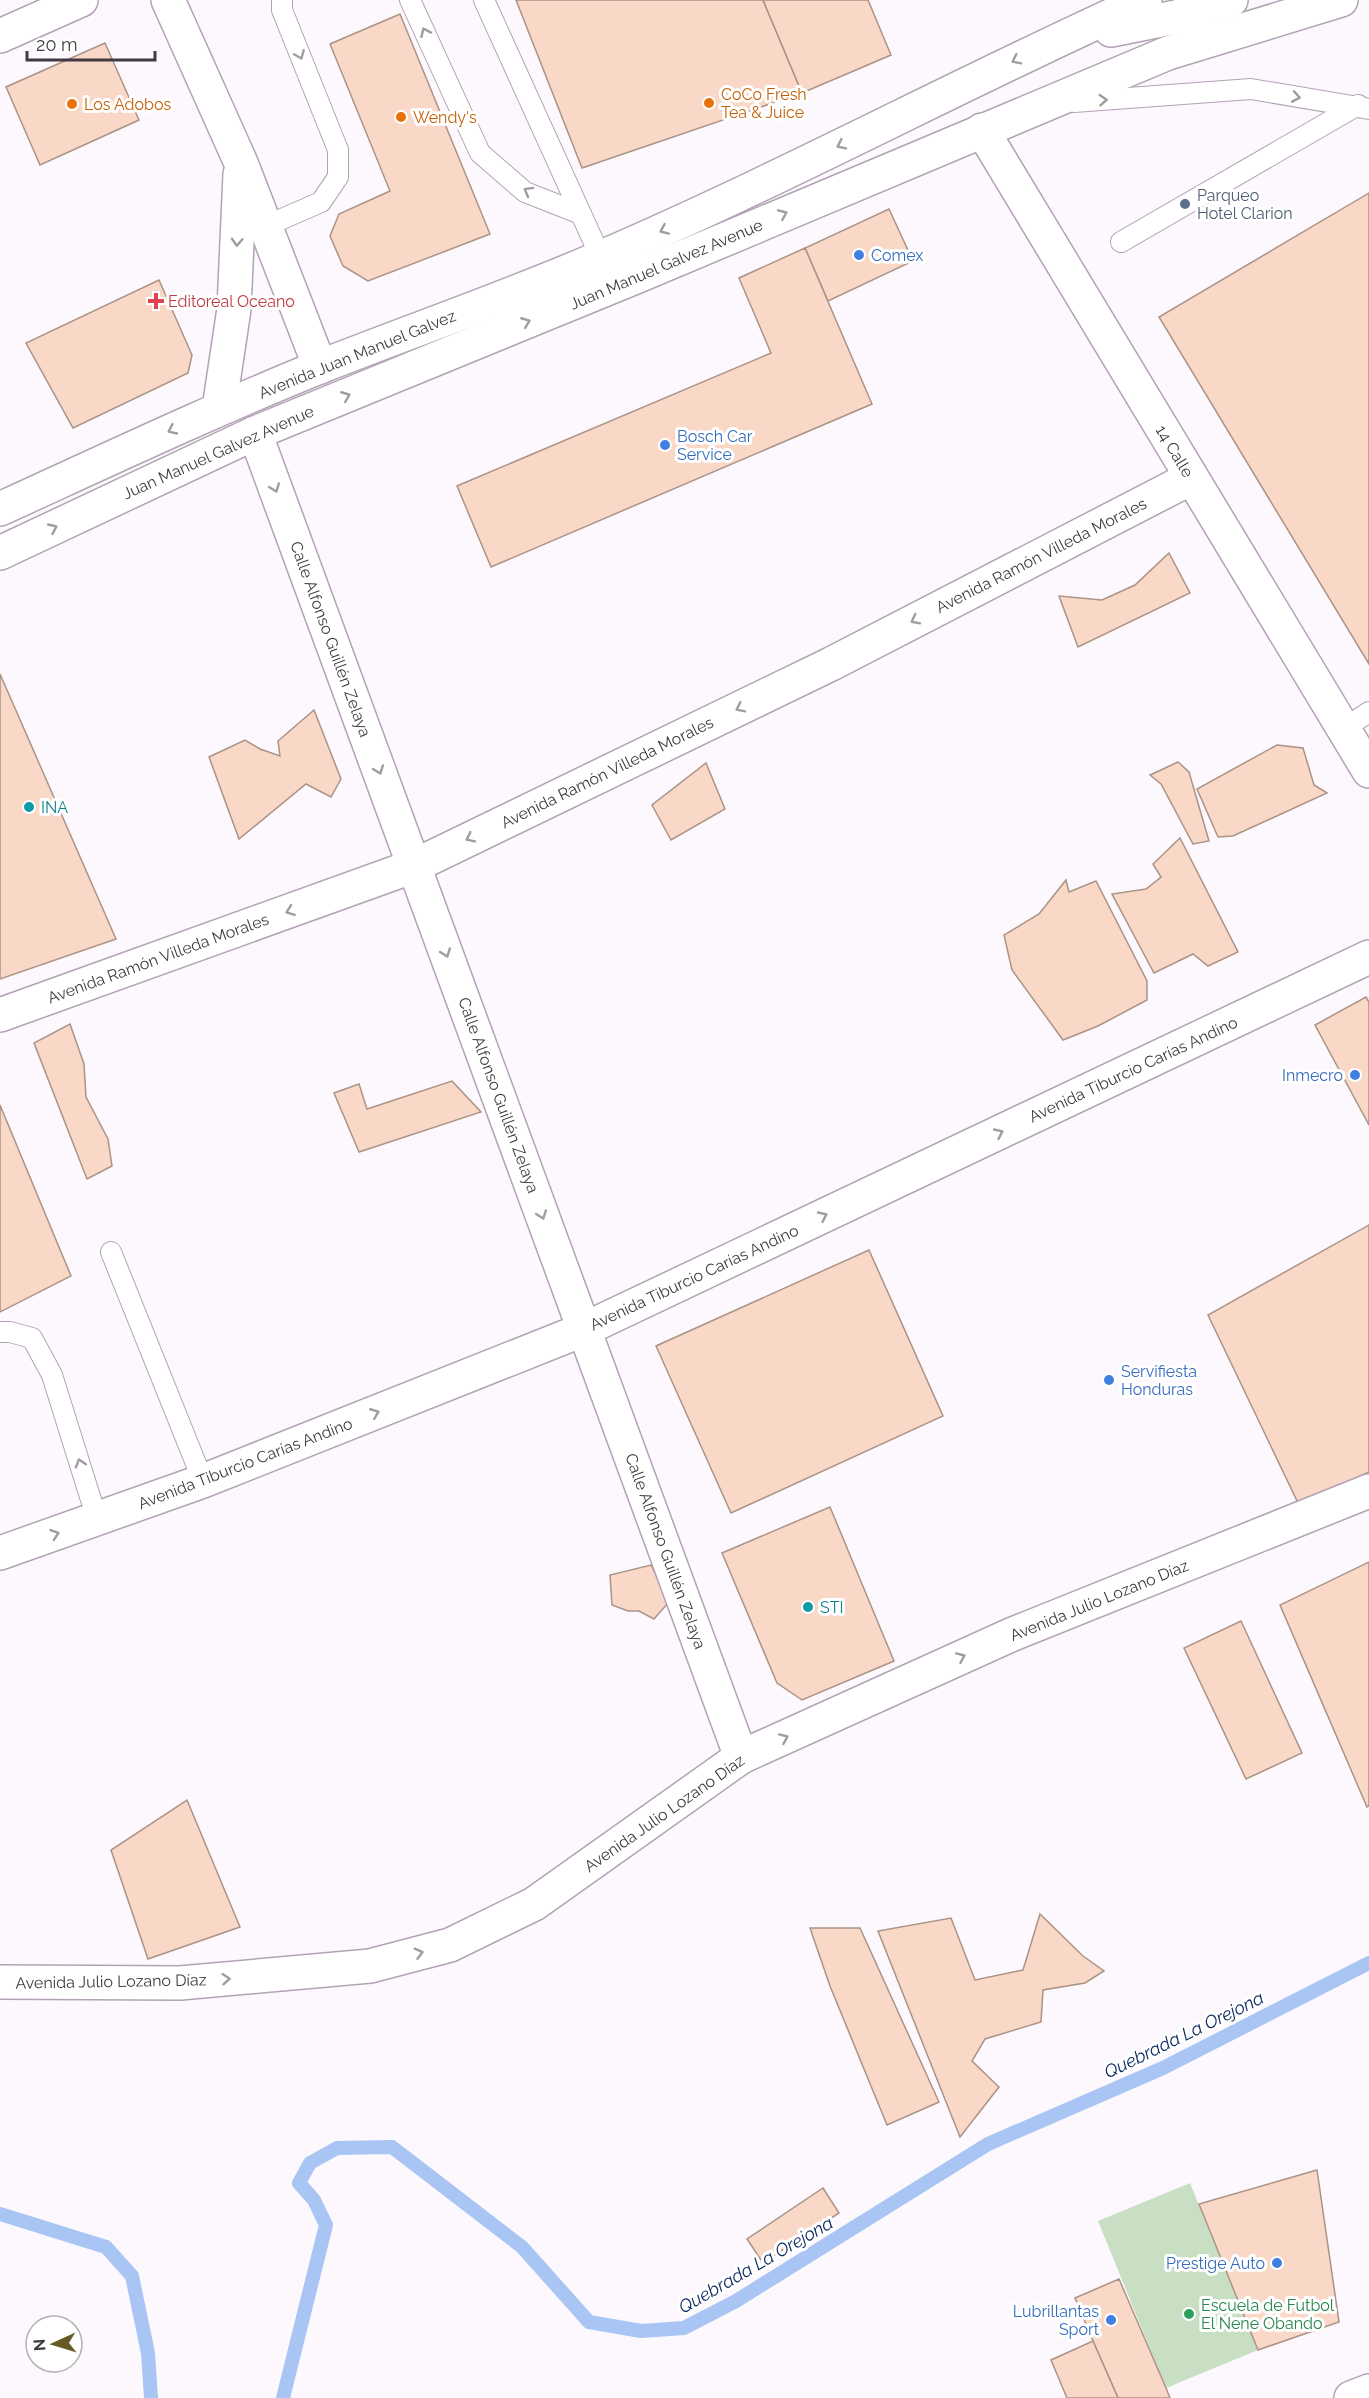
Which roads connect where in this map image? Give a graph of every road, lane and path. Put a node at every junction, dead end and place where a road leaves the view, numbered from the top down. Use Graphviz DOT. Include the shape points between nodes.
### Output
graph roads {
  1 [pos="81,0"];
  2 [pos="168,0"];
  3 [pos="282,0"];
  4 [pos="410,0"];
  5 [pos="484,0"];
  6 [pos="1145,0"];
  7 [pos="1231,0"];
  8 [pos="1341,0"];
  9 [pos="1176,17"];
  10 [pos="0,36"];
  11 [pos="1051,42"];
  12 [pos="1057,99"];
  13 [pos="1364,105"];
  14 [pos="982,130"];
  15 [pos="241,163"];
  16 [pos="581,214"];
  17 [pos="266,226"];
  18 [pos="1121,242"];
  19 [pos="601,258"];
  20 [pos="320,367"];
  21 [pos="219,409"];
  22 [pos="255,433"];
  23 [pos="1191,478"];
  24 [pos="0,510"];
  25 [pos="0,552"];
  26 [pos="1356,720"];
  27 [pos="1369,771"];
  28 [pos="414,866"];
  29 [pos="1369,957"];
  30 [pos="0,1015"];
  31 [pos="111,1252"];
  32 [pos="585,1329"];
  33 [pos="0,1332"];
  34 [pos="203,1481"];
  35 [pos="1369,1491"];
  36 [pos="97,1519"];
  37 [pos="2,1548"];
  38 [pos="741,1758"];
  39 [pos="0,1982"];
  40 [pos="1369,2391"];
  41 [pos="1351,2398"];
  1 -- 10 [label="street"];
  2 -- 15 [label="street"];
  3 -- 17 [label="lane, one-way" via="282,10 338,150 338,177 321,202"];
  16 -- 4 [label="lane, one-way" via="525,192 480,153"];
  5 -- 16 [label="lane"];
  6 -- 11 [label="street, Juan Manuel Galvez Avenue"];
  7 -- 9 [label="street"];
  8 -- 12 [label="street, Juan Manuel Galvez Avenue" via="1168,53"];
  9 -- 11 [label="street"];
  9 -- 12 [label="street"];
  11 -- 19 [label="street, Juan Manuel Galvez Avenue, one-way" via="717,206"];
  12 -- 13 [label="lane, one-way" via="1251,89"];
  12 -- 14 [label="street, Juan Manuel Galvez Avenue"];
  13 -- 18 [label="lane"];
  22 -- 14 [label="street, Juan Manuel Galvez Avenue, one-way"];
  14 -- 23 [label="street, 14 Calle"];
  15 -- 17 [label="street"];
  15 -- 21 [label="street, one-way" via="234,309"];
  16 -- 19 [label="lane"];
  17 -- 20 [label="street"];
  19 -- 20 [label="street, Avenida Juan Manuel Galvez"];
  20 -- 21 [label="street, Avenida Juan Manuel Galvez"];
  21 -- 24 [label="street, Avenida Juan Manuel Galvez, one-way"];
  25 -- 22 [label="street, Juan Manuel Galvez Avenue, one-way"];
  22 -- 28 [label="street, Calle Alfonso Guillén Zelaya, one-way"];
  23 -- 26 [label="street, 14 Calle"];
  23 -- 28 [label="street, Avenida Ramón Villeda Morales, one-way" via="831,664"];
  26 -- 27 [label="street, 14 Calle"];
  28 -- 30 [label="street, Avenida Ramón Villeda Morales, one-way"];
  28 -- 32 [label="street, Calle Alfonso Guillén Zelaya, one-way"];
  32 -- 29 [label="street, Avenida Tiburcio Carías Andino, one-way"];
  31 -- 34 [label="lane"];
  34 -- 32 [label="street, Avenida Tiburcio Carías Andino, one-way"];
  32 -- 38 [label="street, Calle Alfonso Guillén Zelaya"];
  36 -- 33 [label="lane, one-way" via="52,1375 32,1338"];
  34 -- 36 [label="street, Avenida Tiburcio Carías Andino"];
  38 -- 35 [label="street, Avenida Julio Lozano Díaz, one-way" via="1013,1634"];
  37 -- 36 [label="street, Avenida Tiburcio Carías Andino, one-way"];
  39 -- 38 [label="street, Avenida Julio Lozano Díaz, one-way" via="180,1983 370,1966 450,1945 534,1904"];
  40 -- 41 [label="street"];
}
